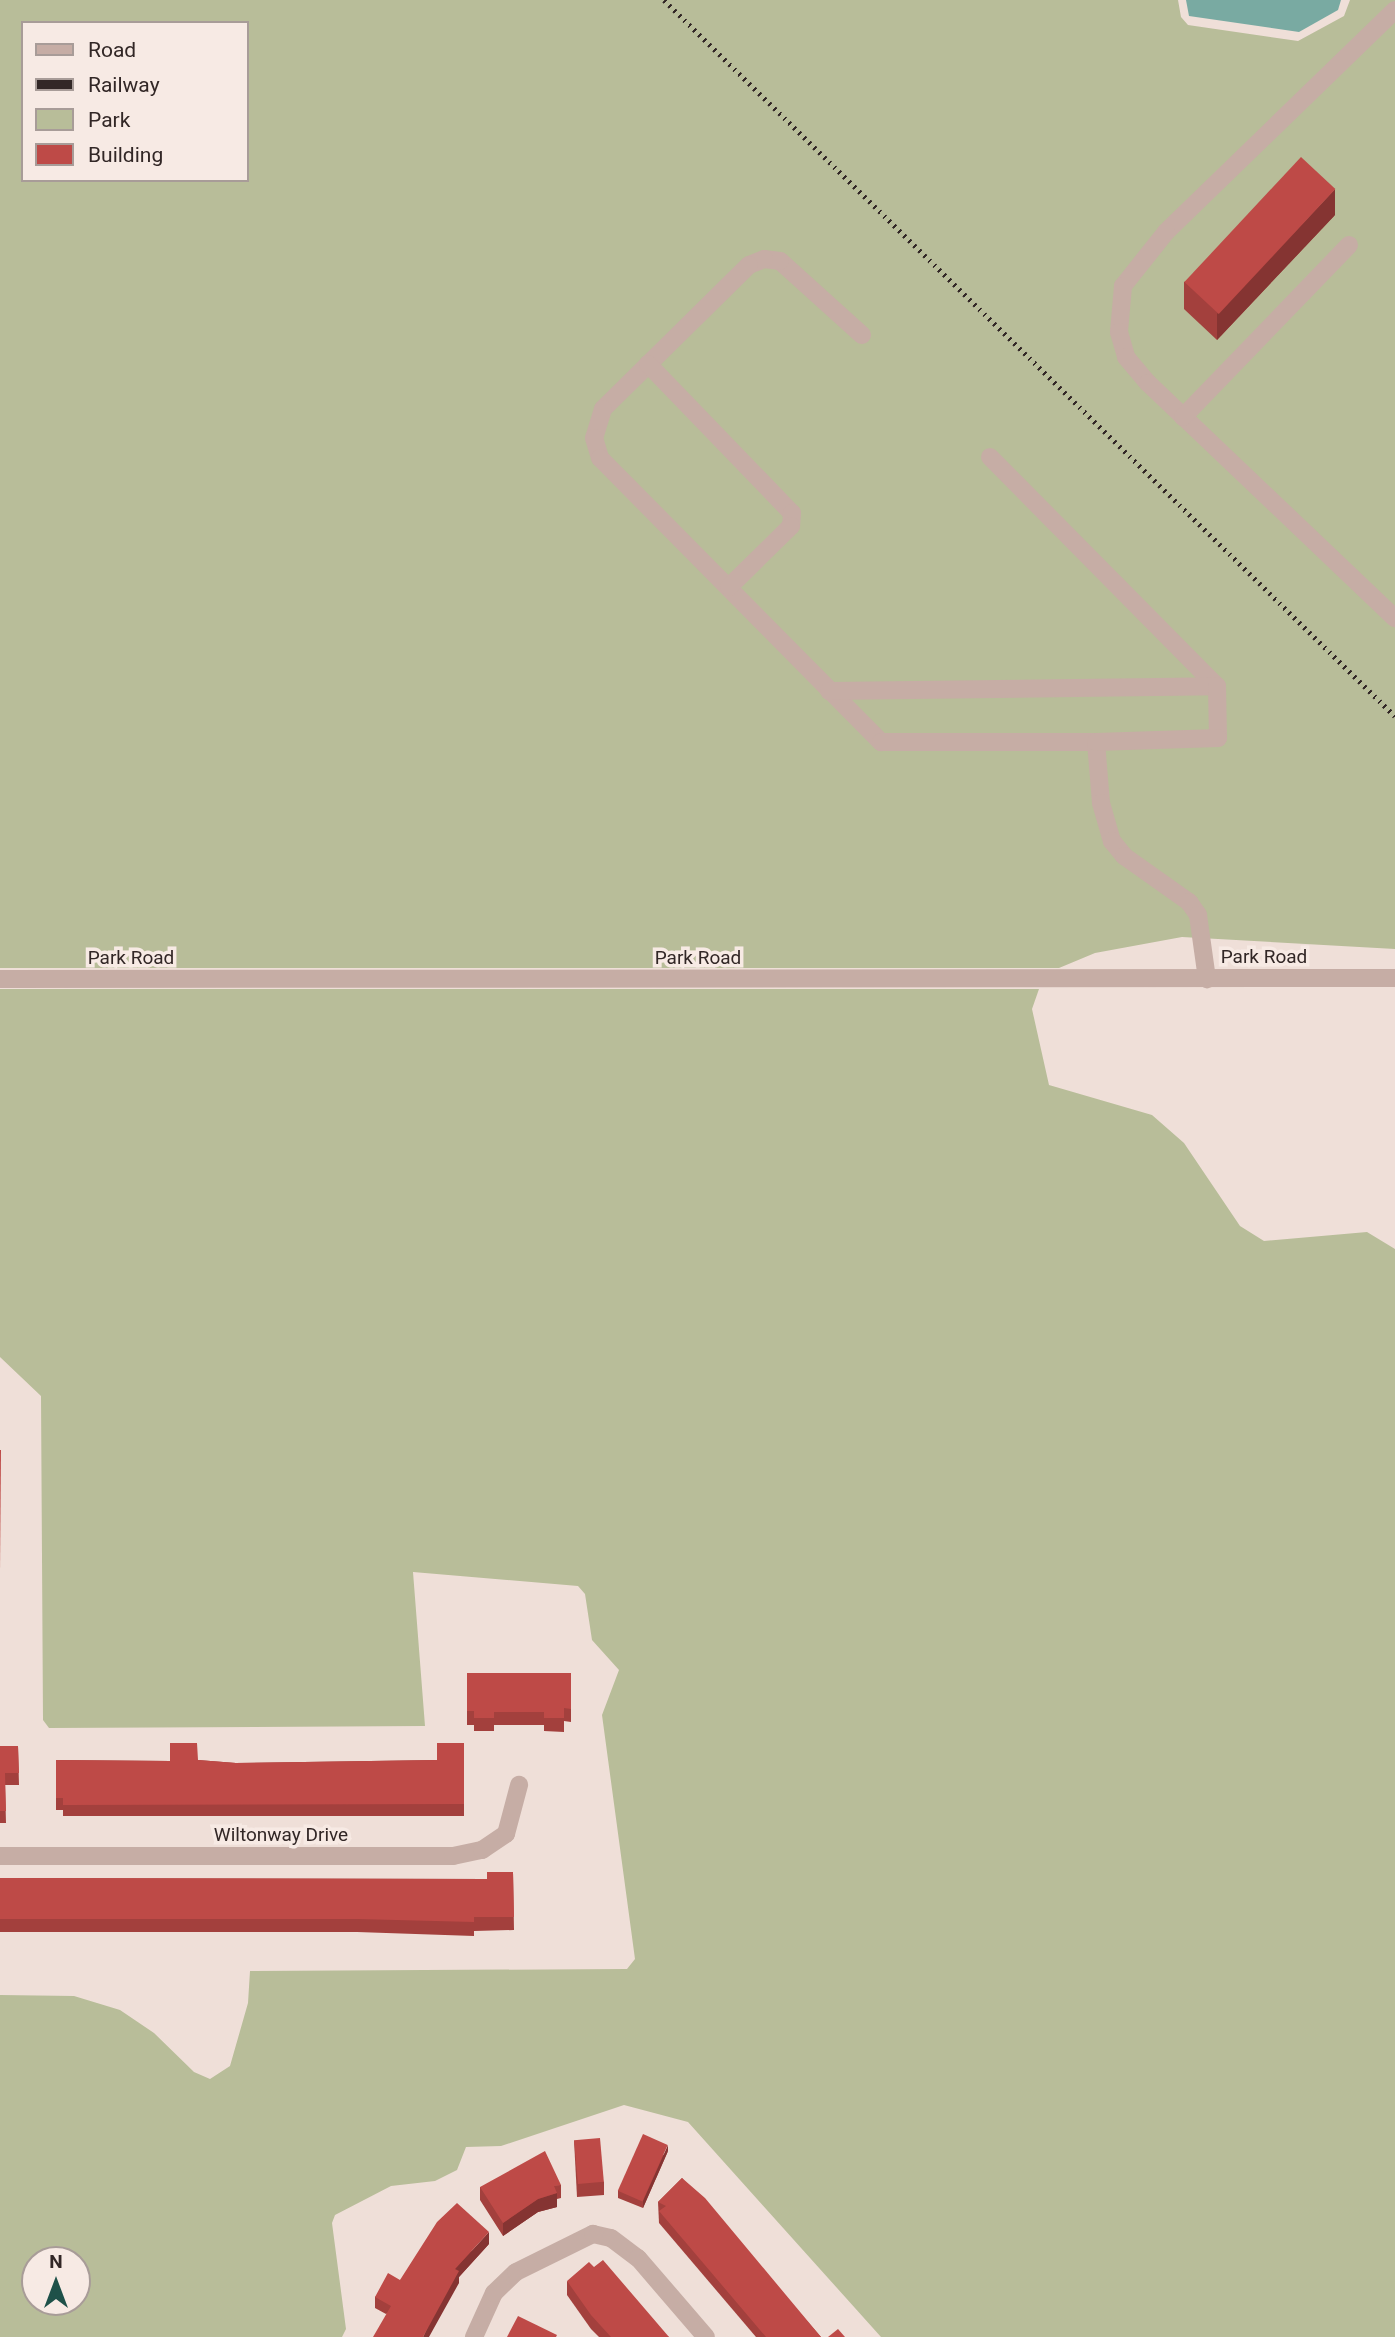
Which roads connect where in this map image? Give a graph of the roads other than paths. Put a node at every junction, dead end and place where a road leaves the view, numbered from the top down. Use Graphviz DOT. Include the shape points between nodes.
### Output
graph roads {
  1 [pos="1395,10"];
  2 [pos="1349,245"];
  3 [pos="862,335"];
  4 [pos="648,364"];
  5 [pos="1183,416"];
  6 [pos="990,457"];
  7 [pos="729,587"];
  8 [pos="1395,618"];
  9 [pos="1217,687"];
  10 [pos="829,691"];
  11 [pos="1096,743"];
  12 [pos="1395,978"];
  13 [pos="0,979"];
  14 [pos="1207,979"];
  15 [pos="519,1785"];
  16 [pos="0,1856"];
  17 [pos="474,2337"];
  18 [pos="706,2337"];
  1 -- 5 [label="street" via="1185,212 1123,286 1119,332 1126,357"];
  2 -- 5 [label="street"];
  3 -- 4 [label="street" via="780,261 764,259 749,265"];
  4 -- 7 [label="street" via="603,409 594,438 600,458"];
  4 -- 7 [label="street" via="792,513 791,526"];
  5 -- 8 [label="street"];
  6 -- 9 [label="street"];
  7 -- 10 [label="street"];
  9 -- 10 [label="street"];
  9 -- 11 [label="street" via="1218,738"];
  10 -- 11 [label="street" via="881,742"];
  11 -- 14 [label="street" via="1101,803 1112,841 1124,856 1189,902 1198,915"];
  12 -- 14 [label="street, Park Road"];
  13 -- 14 [label="street, Park Road"];
  15 -- 16 [label="street, Wiltonway Drive" via="506,1834 481,1850 453,1856"];
  17 -- 18 [label="street" via="494,2293 516,2272 593,2234 611,2238 638,2258"];
}
